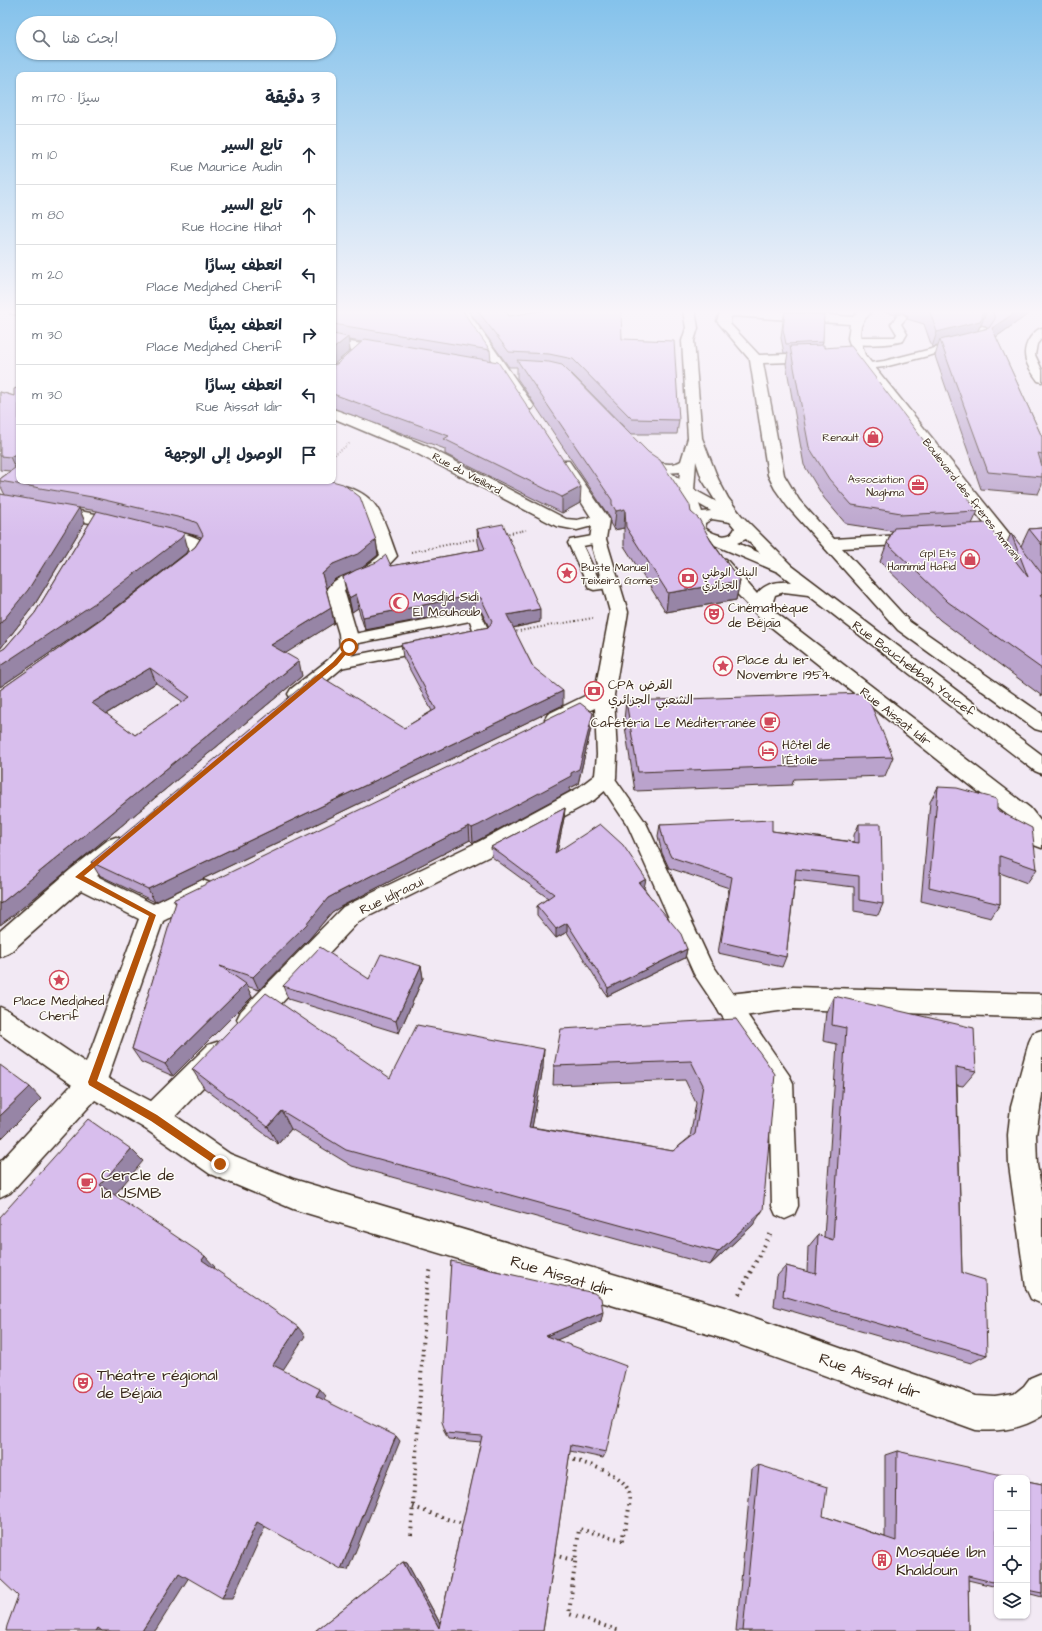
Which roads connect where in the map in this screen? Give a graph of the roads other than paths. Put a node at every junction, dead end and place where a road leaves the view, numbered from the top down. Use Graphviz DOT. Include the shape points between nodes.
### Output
graph roads {
  1 [pos="519,386"];
  2 [pos="691,386"];
  3 [pos="761,386"];
  4 [pos="882,386"];
  5 [pos="336,414"];
  6 [pos="534,417"];
  7 [pos="695,438"];
  8 [pos="554,449"];
  9 [pos="642,455"];
  10 [pos="688,463"];
  11 [pos="652,466"];
  12 [pos="317,484"];
  13 [pos="686,491"];
  14 [pos="0,501"];
  15 [pos="601,519"];
  16 [pos="698,521"];
  17 [pos="737,530"];
  18 [pos="931,538"];
  19 [pos="598,539"];
  20 [pos="711,539"];
  21 [pos="830,544"];
  22 [pos="786,570"];
  23 [pos="166,577"];
  24 [pos="611,584"];
  25 [pos="1042,591"];
  26 [pos="815,592"];
  27 [pos="747,595"];
  28 [pos="767,615"];
  29 [pos="349,640"];
  30 [pos="335,664"];
  31 [pos="604,695"];
  32 [pos="286,704"];
  33 [pos="1042,724"];
  34 [pos="534,729"];
  35 [pos="1042,766"];
  36 [pos="605,778"];
  37 [pos="133,831"];
  38 [pos="1042,839"];
  39 [pos="78,877"];
  40 [pos="222,880"];
  41 [pos="153,915"];
  42 [pos="0,946"];
  43 [pos="728,1006"];
  44 [pos="1042,1006"];
  45 [pos="0,1019"];
  46 [pos="1042,1042"];
  47 [pos="92,1082"];
  48 [pos="154,1118"];
  49 [pos="0,1183"];
  50 [pos="785,1206"];
  51 [pos="1042,1288"];
  52 [pos="1042,1390"];
  1 -- 6 [label="street"];
  2 -- 7 [label="street, Rue Bouchebbah Youcef"];
  3 -- 21 [label="street" via="776,475 793,503"];
  4 -- 25 [label="street, Boulevard des frères Amrani" via="993,534"];
  5 -- 15 [label="street, Rue du Vieillard" via="433,454 562,523 577,525"];
  7 -- 10 [label="street, Rue Bouchebbah Youcef"];
  7 -- 17 [label="street, Rue Bouchebbah Youcef" via="710,479"];
  8 -- 15 [label="street"];
  9 -- 11 [label="street"];
  10 -- 11 [label="street" via="673,469"];
  10 -- 13 [label="street, Rue Bouchebbah Youcef"];
  11 -- 13 [label="street"];
  12 -- 29 [label="street" via="352,494 370,509 389,556 370,572 343,582 335,590"];
  13 -- 16 [label="street, Rue Bouchebbah Youcef"];
  13 -- 17 [label="street, Rue Bouchebbah Youcef"];
  14 -- 23 [label="street" via="93,525 138,528 194,542 198,549 193,557"];
  15 -- 19 [label="street"];
  16 -- 17 [label="street" via="708,515"];
  16 -- 20 [label="street, Rue Bouchebbah Youcef" via="697,530"];
  17 -- 20 [label="street, Rue Bouchebbah Youcef"];
  17 -- 22 [label="street, Rue Bouchebbah Youcef"];
  17 -- 22 [label="street, Rue Bouchebbah Youcef"];
  17 -- 27 [label="street"];
  18 -- 21 [label="street"];
  19 -- 24 [label="street"];
  19 -- 24 [label="lane" via="575,543 594,585"];
  20 -- 27 [label="street, Rue Aissat Idir" via="711,549 727,573"];
  21 -- 33 [label="street" via="904,626"];
  22 -- 26 [label="street, Rue Bouchebbah Youcef"];
  24 -- 31 [label="street" via="619,612"];
  26 -- 28 [label="street" via="785,586 767,592 762,603"];
  26 -- 35 [label="street, Rue Bouchebbah Youcef"];
  27 -- 28 [label="street, Rue Aissat Idir"];
  28 -- 38 [label="street, Rue Aissat Idir" via="1022,814"];
  29 -- 30 [label="street" via="349,647"];
  29 -- 30 [label="lane" via="475,615 483,635"];
  30 -- 32 [label="street"];
  31 -- 34 [label="street"];
  31 -- 36 [label="street" via="607,755"];
  36 -- 43 [label="lane" via="636,823 702,967"];
  36 -- 48 [label="street, Rue Idjraoui" via="586,794 488,847 351,914"];
  37 -- 39 [label="street"];
  39 -- 41 [label="street"];
  39 -- 42 [label="street"];
  40 -- 41 [label="street"];
  41 -- 47 [label="street"];
  43 -- 44 [label="street" via="793,998"];
  43 -- 50 [label="lane" via="781,1083"];
  45 -- 47 [label="street"];
  46 -- 51 [label="street" via="1022,1135 1023,1165"];
  47 -- 48 [label="street, Rue Aissat Idir"];
  47 -- 49 [label="street"];
  48 -- 52 [label="street, Rue Aissat Idir" via="220,1164 293,1194 724,1323 976,1413 1000,1415 1021,1410 1038,1398"];
}
